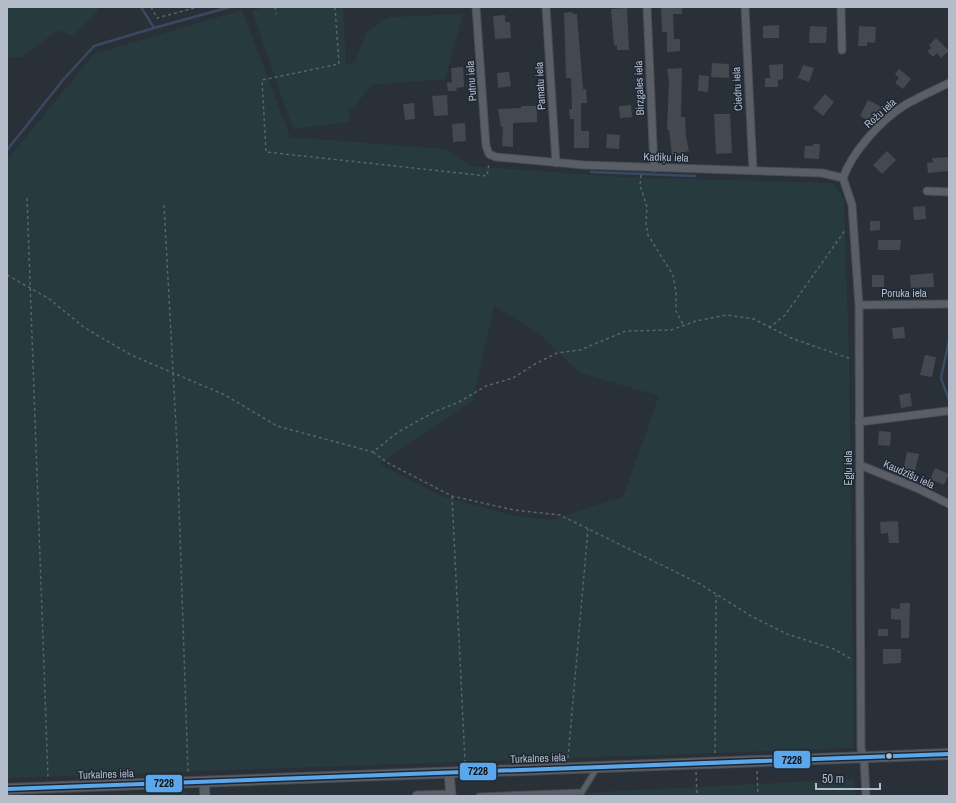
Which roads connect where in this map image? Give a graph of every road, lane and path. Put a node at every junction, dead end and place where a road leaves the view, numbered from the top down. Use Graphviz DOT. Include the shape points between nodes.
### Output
graph roads {
  1 [pos="151,7"];
  2 [pos="198,7"];
  3 [pos="275,7"];
  4 [pos="335,7"];
  5 [pos="476,7"];
  6 [pos="546,7"];
  7 [pos="647,7"];
  8 [pos="745,7"];
  9 [pos="841,7"];
  10 [pos="276,14"];
  11 [pos="842,50"];
  12 [pos="949,83"];
  13 [pos="490,154"];
  14 [pos="556,163"];
  15 [pos="654,168"];
  16 [pos="753,171"];
  17 [pos="843,178"];
  18 [pos="640,179"];
  19 [pos="927,191"];
  20 [pos="949,192"];
  21 [pos="27,198"];
  22 [pos="164,205"];
  23 [pos="853,219"];
  24 [pos="7,275"];
  25 [pos="32,290"];
  26 [pos="859,304"];
  27 [pos="949,304"];
  28 [pos="684,326"];
  29 [pos="769,328"];
  30 [pos="858,361"];
  31 [pos="173,373"];
  32 [pos="947,411"];
  33 [pos="859,422"];
  34 [pos="374,452"];
  35 [pos="860,465"];
  36 [pos="452,496"];
  37 [pos="949,504"];
  38 [pos="588,528"];
  39 [pos="716,594"];
  40 [pos="860,664"];
  41 [pos="715,753"];
  42 [pos="949,754"];
  43 [pos="568,758"];
  44 [pos="864,759"];
  45 [pos="466,762"];
  46 [pos="757,763"];
  47 [pos="696,764"];
  48 [pos="597,768"];
  49 [pos="449,773"];
  50 [pos="204,782"];
  51 [pos="188,783"];
  52 [pos="48,788"];
  53 [pos="7,790"];
  54 [pos="583,794"];
  55 [pos="451,795"];
  56 [pos="492,795"];
  57 [pos="205,796"];
  58 [pos="417,796"];
  59 [pos="479,796"];
  60 [pos="697,796"];
  61 [pos="758,796"];
  62 [pos="866,796"];
  1 -- 2 [label="path" via="157,18"];
  3 -- 10 [label="path"];
  4 -- 13 [label="path" via="339,64 262,80 266,152 487,176"];
  5 -- 13 [label="street, Putnu iela" via="486,146"];
  6 -- 14 [label="street, Pamatu iela"];
  7 -- 15 [label="street, Birzgales iela"];
  8 -- 16 [label="street, Ciedru iela"];
  9 -- 11 [label="street"];
  12 -- 17 [label="street, Rožu iela" via="904,106 887,120 853,158"];
  13 -- 14 [label="street, Kadiķu iela" via="504,158"];
  14 -- 15 [label="street, Kadiķu iela"];
  15 -- 16 [label="street, Kadiķu iela"];
  16 -- 17 [label="street, Kadiķu iela" via="822,173"];
  17 -- 23 [label="street, Egļu iela" via="852,205"];
  18 -- 28 [label="path" via="647,207 648,235 672,275 676,292 676,311"];
  19 -- 20 [label="street"];
  21 -- 25 [label="path"];
  22 -- 31 [label="path"];
  23 -- 26 [label="street, Egļu iela"];
  23 -- 29 [label="path" via="785,315"];
  24 -- 25 [label="path"];
  25 -- 31 [label="path" via="48,298 85,328 131,355"];
  25 -- 52 [label="path"];
  26 -- 27 [label="street, Poruka iela"];
  26 -- 30 [label="street, Egļu iela"];
  28 -- 29 [label="path" via="696,321 727,316 754,319"];
  28 -- 34 [label="path" via="672,330 626,331 580,350 557,354 513,378 486,386 459,402 434,412 398,432"];
  29 -- 30 [label="path"];
  30 -- 33 [label="street, Egļu iela"];
  31 -- 34 [label="path" via="225,395 277,426"];
  31 -- 51 [label="path"];
  32 -- 33 [label="street"];
  33 -- 35 [label="street, Egļu iela"];
  34 -- 36 [label="path" via="388,463"];
  35 -- 37 [label="street, Kaudzīšu iela"];
  35 -- 40 [label="street, Egļu iela"];
  36 -- 38 [label="path" via="514,510 560,515"];
  36 -- 45 [label="path"];
  38 -- 39 [label="path"];
  38 -- 43 [label="path"];
  39 -- 40 [label="path" via="787,634 834,649"];
  39 -- 41 [label="path"];
  40 -- 44 [label="street, Egļu iela" via="861,750"];
  42 -- 44 [label="main road, Turkalnes iela"];
  44 -- 46 [label="main road, Turkalnes iela"];
  44 -- 62 [label="street, Egļu iela"];
  46 -- 47 [label="main road, Turkalnes iela"];
  46 -- 61 [label="path"];
  47 -- 48 [label="main road, Turkalnes iela"];
  47 -- 60 [label="path"];
  48 -- 49 [label="main road, Turkalnes iela"];
  48 -- 54 [label="street"];
  49 -- 50 [label="main road, Turkalnes iela"];
  49 -- 55 [label="street"];
  50 -- 51 [label="main road, Turkalnes iela"];
  50 -- 57 [label="street"];
  51 -- 52 [label="main road, Turkalnes iela"];
  52 -- 53 [label="main road, Turkalnes iela"];
  54 -- 56 [label="street"];
  55 -- 58 [label="street"];
  56 -- 59 [label="street"];
}
